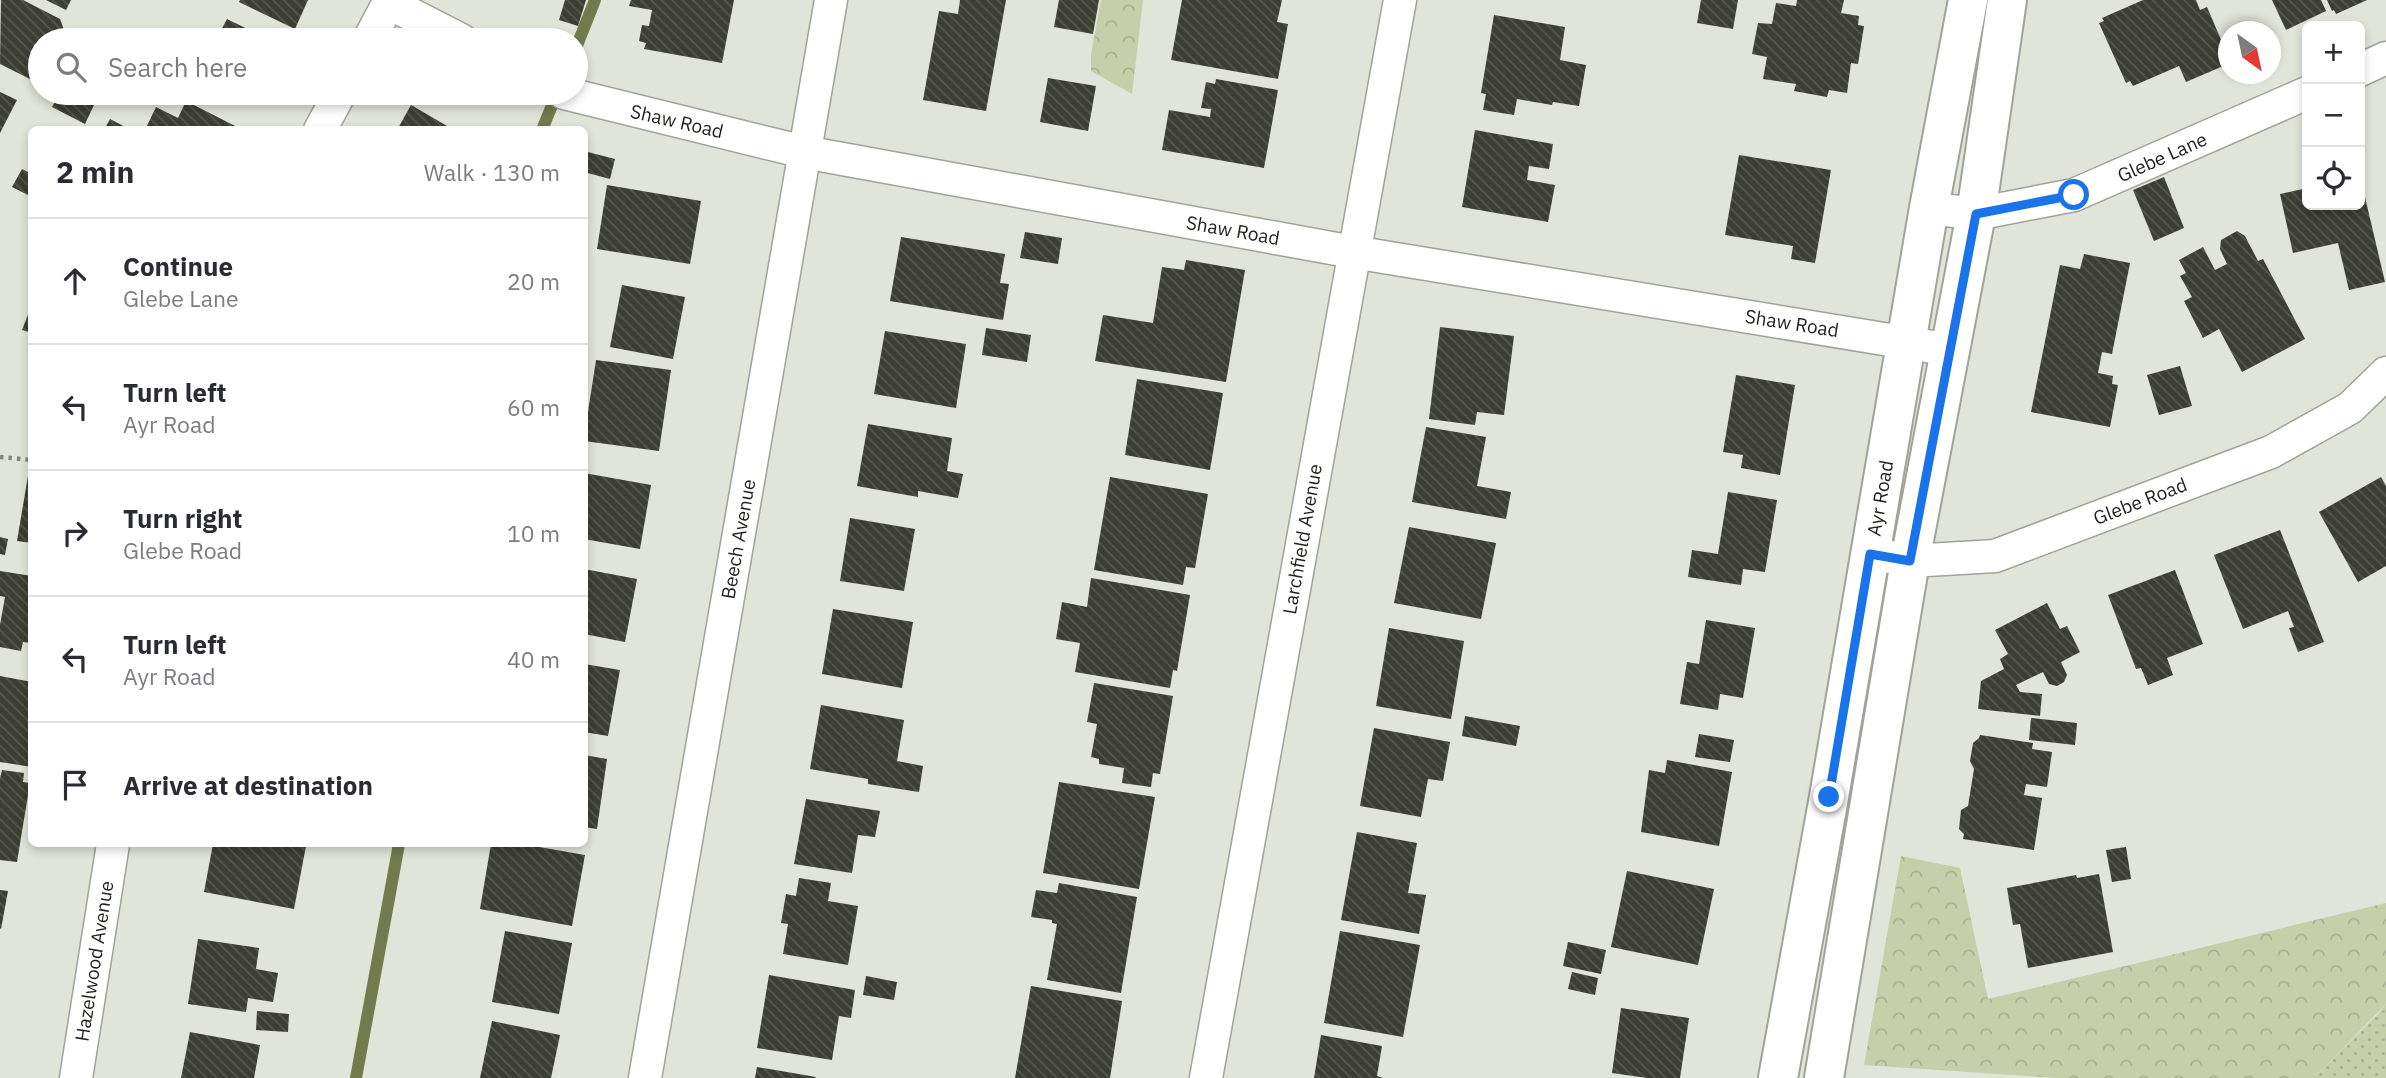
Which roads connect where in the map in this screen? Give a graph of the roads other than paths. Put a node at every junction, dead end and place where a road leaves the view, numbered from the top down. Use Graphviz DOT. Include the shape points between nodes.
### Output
graph roads {
  1 [pos="831,0"];
  2 [pos="1400,0"];
  3 [pos="1968,0"];
  4 [pos="2007,0"];
  5 [pos="389,1"];
  6 [pos="375,28"];
  7 [pos="439,28"];
  8 [pos="2386,58"];
  9 [pos="2365,68"];
  10 [pos="2302,95"];
  11 [pos="588,99"];
  12 [pos="334,105"];
  13 [pos="322,126"];
  14 [pos="804,152"];
  15 [pos="1929,208"];
  16 [pos="1976,214"];
  17 [pos="1353,252"];
  18 [pos="1907,341"];
  19 [pos="1951,350"];
  20 [pos="2386,373"];
  21 [pos="1870,554"];
  22 [pos="1910,561"];
  23 [pos="113,847"];
  24 [pos="76,1078"];
  25 [pos="645,1078"];
  26 [pos="1206,1078"];
  27 [pos="1777,1078"];
  28 [pos="1824,1078"];
  1 -- 14 [label="street, Beech Avenue"];
  2 -- 17 [label="street, Larchfield Avenue"];
  3 -- 15 [label="main road, Ayr Road"];
  4 -- 16 [label="main road"];
  5 -- 6 [label="street"];
  5 -- 7 [label="street"];
  8 -- 9 [label="street"];
  10 -- 16 [label="street, Glebe Lane" via="2074,195"];
  11 -- 14 [label="street, Shaw Road"];
  12 -- 13 [label="street"];
  14 -- 17 [label="street, Shaw Road"];
  14 -- 25 [label="street, Beech Avenue"];
  15 -- 16 [label="street, Glebe Lane"];
  15 -- 18 [label="main road, Ayr Road"];
  16 -- 19 [label="main road"];
  17 -- 18 [label="street, Shaw Road"];
  17 -- 26 [label="street, Larchfield Avenue"];
  18 -- 19 [label="street, Shaw Road"];
  18 -- 21 [label="main road, Ayr Road"];
  19 -- 22 [label="main road"];
  20 -- 22 [label="street, Glebe Road" via="2350,408 2271,452 1995,556"];
  21 -- 22 [label="street, Glebe Road"];
  21 -- 27 [label="main road, Ayr Road"];
  22 -- 28 [label="main road"];
  23 -- 24 [label="street, Hazelwood Avenue"];
}
